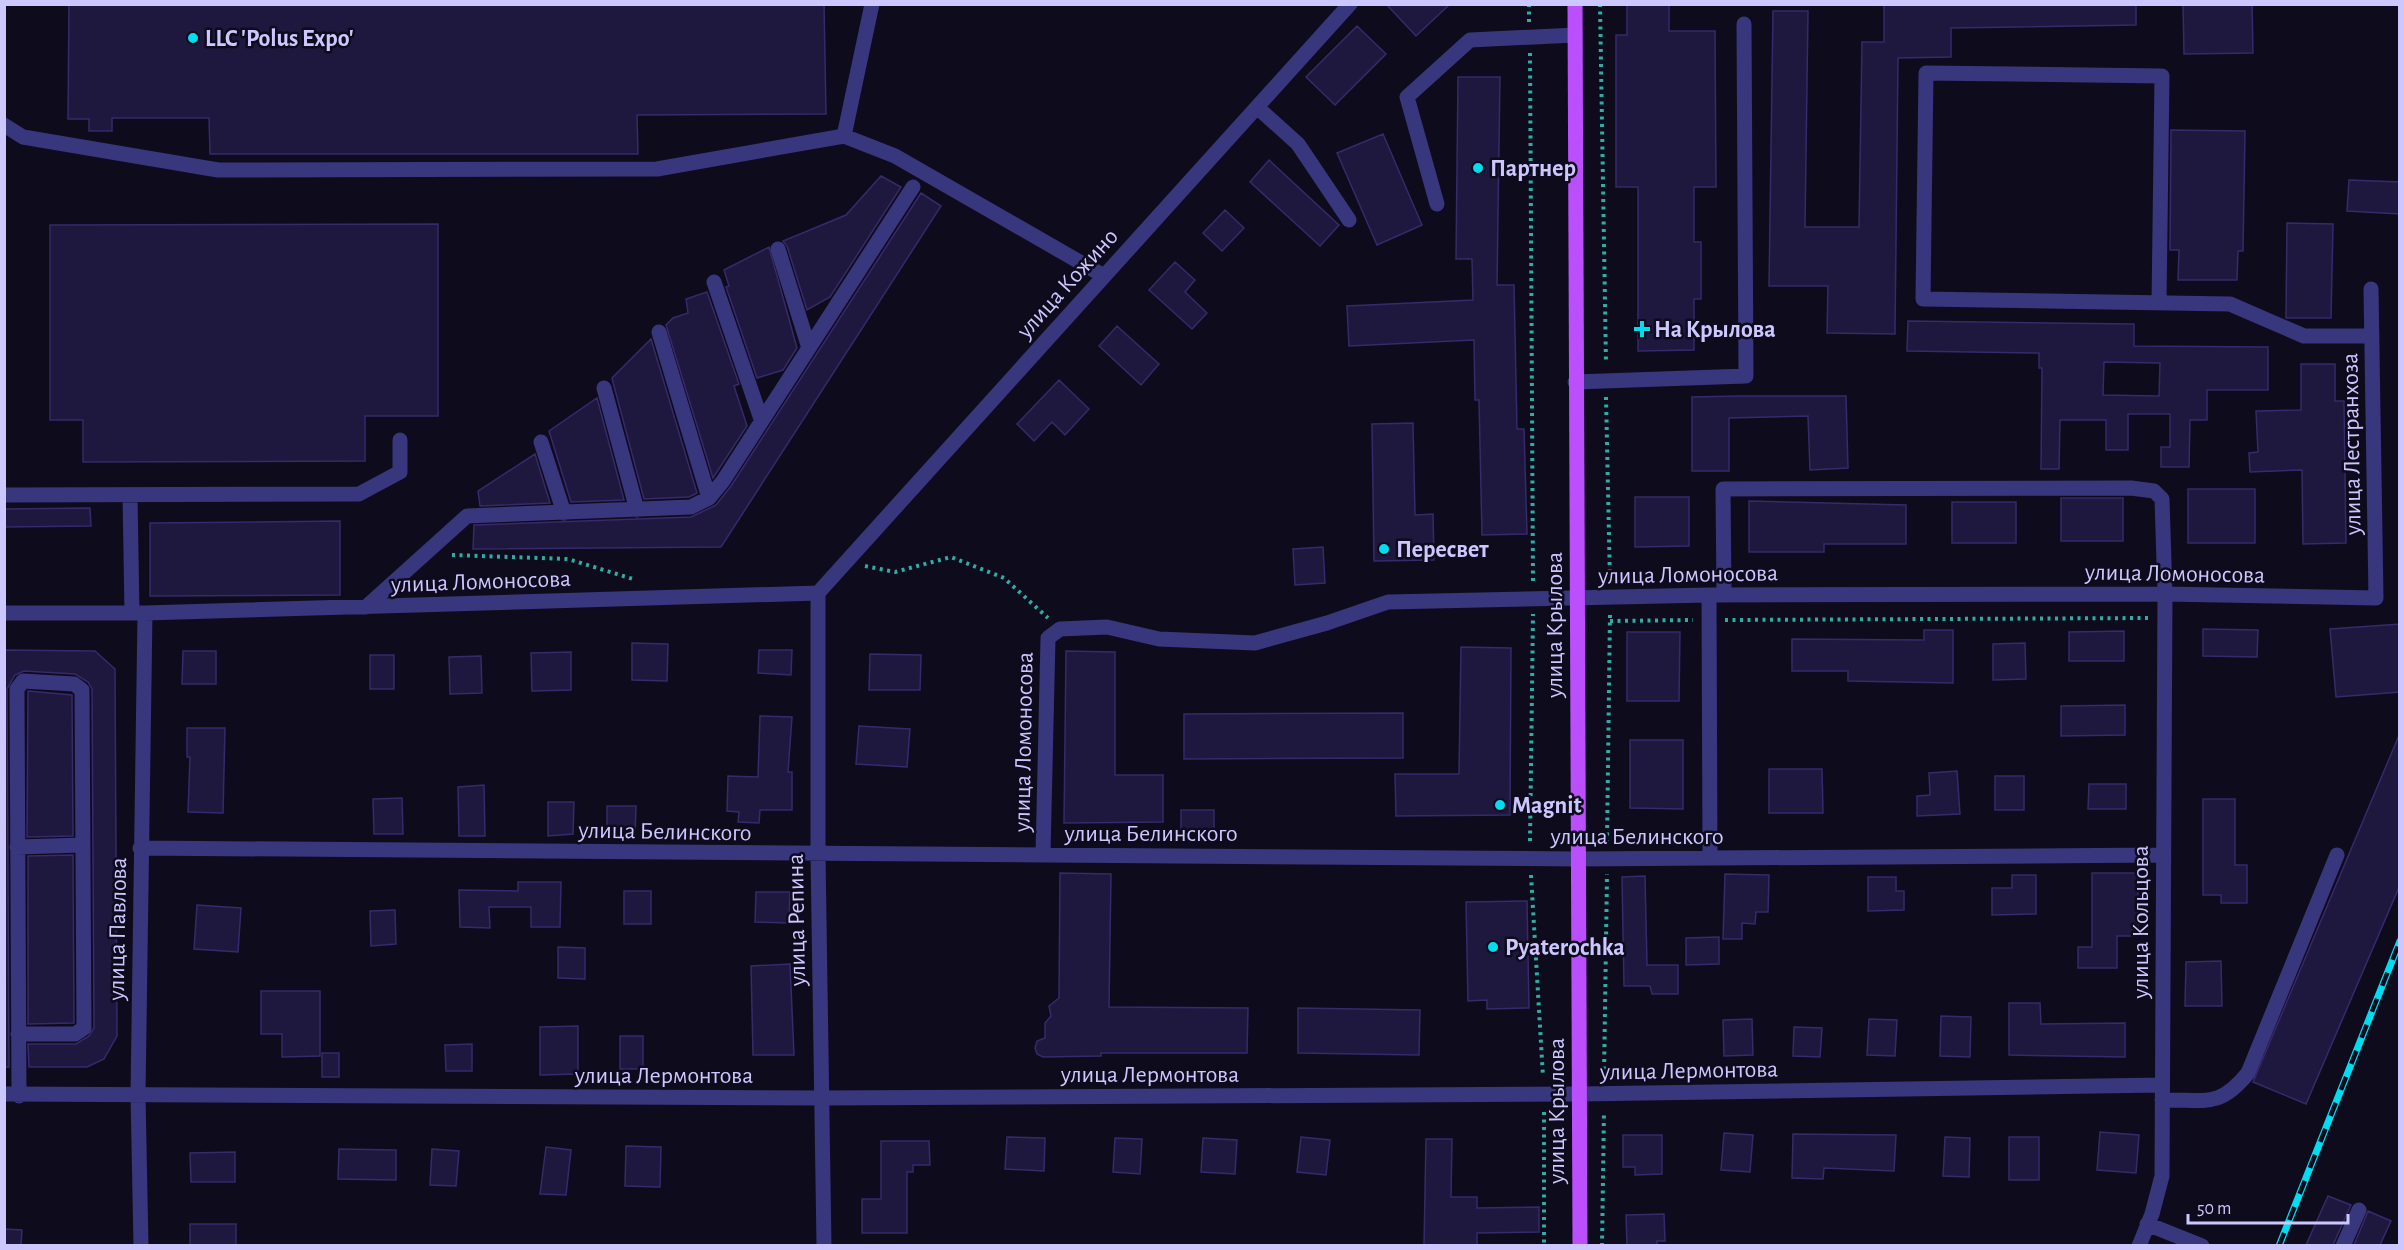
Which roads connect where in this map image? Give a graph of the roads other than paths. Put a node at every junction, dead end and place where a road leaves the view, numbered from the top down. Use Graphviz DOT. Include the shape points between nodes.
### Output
graph roads {
  1 [pos="872,4"];
  2 [pos="1350,4"];
  3 [pos="1575,4"];
  4 [pos="1744,24"];
  5 [pos="1575,35"];
  6 [pos="1257,107"];
  7 [pos="4,125"];
  8 [pos="844,136"];
  9 [pos="913,187"];
  10 [pos="1437,204"];
  11 [pos="1348,220"];
  12 [pos="778,249"];
  13 [pos="1104,276"];
  14 [pos="714,282"];
  15 [pos="2372,289"];
  16 [pos="2159,303"];
  17 [pos="658,332"];
  18 [pos="2372,336"];
  19 [pos="808,345"];
  20 [pos="1575,382"];
  21 [pos="604,388"];
  22 [pos="761,419"];
  23 [pos="400,440"];
  24 [pos="541,442"];
  25 [pos="4,495"];
  26 [pos="130,495"];
  27 [pos="709,498"];
  28 [pos="637,510"];
  29 [pos="564,513"];
  30 [pos="818,593"];
  31 [pos="2165,594"];
  32 [pos="1716,595"];
  33 [pos="2376,598"];
  34 [pos="1577,599"];
  35 [pos="366,607"];
  36 [pos="4,613"];
  37 [pos="138,613"];
  38 [pos="83,845"];
  39 [pos="17,847"];
  40 [pos="140,849"];
  41 [pos="1043,854"];
  42 [pos="818,855"];
  43 [pos="2162,855"];
  44 [pos="2337,855"];
  45 [pos="1710,858"];
  46 [pos="1578,859"];
  47 [pos="18,1034"];
  48 [pos="2162,1092"];
  49 [pos="1579,1094"];
  50 [pos="12,1095"];
  51 [pos="138,1095"];
  52 [pos="821,1098"];
  53 [pos="2359,1210"];
  54 [pos="2147,1224"];
  55 [pos="141,1245"];
  56 [pos="824,1245"];
  57 [pos="1580,1245"];
  58 [pos="2139,1245"];
  59 [pos="2202,1245"];
  60 [pos="2343,1245"];
  1 -- 8 [label="street"];
  2 -- 6 [label="street, улица Кожино"];
  3 -- 5 [label="main road, улица Крылова"];
  4 -- 20 [label="street" via="1746,376"];
  5 -- 10 [label="street" via="1470,39 1407,97"];
  5 -- 20 [label="main road, улица Крылова"];
  6 -- 11 [label="street" via="1298,144"];
  6 -- 13 [label="street, улица Кожино"];
  7 -- 8 [label="street" via="23,137 218,170 657,169"];
  8 -- 13 [label="street" via="895,156"];
  9 -- 19 [label="street"];
  12 -- 19 [label="street"];
  13 -- 30 [label="street, улица Кожино"];
  14 -- 22 [label="street"];
  15 -- 18 [label="street, улица Лестранхоза"];
  16 -- 16 [label="street" via="1923,299 1926,73 2162,76"];
  16 -- 18 [label="street" via="2230,304 2304,336"];
  17 -- 27 [label="street"];
  18 -- 33 [label="street, улица Лестранхоза"];
  19 -- 22 [label="street"];
  20 -- 34 [label="main road, улица Крылова"];
  21 -- 28 [label="street"];
  22 -- 27 [label="street"];
  23 -- 26 [label="street" via="400,472 359,494"];
  24 -- 29 [label="street"];
  25 -- 26 [label="street"];
  26 -- 37 [label="street, улица Павлова"];
  27 -- 28 [label="street" via="691,507"];
  28 -- 29 [label="street"];
  29 -- 35 [label="street" via="467,516"];
  30 -- 35 [label="street, улица Ломоносова"];
  30 -- 42 [label="street, улица Репина"];
  31 -- 32 [label="street, улица Ломоносова"];
  31 -- 32 [label="street, улица Кольцова" via="2162,499 2154,491 2131,488 1723,489"];
  31 -- 33 [label="street, улица Ломоносова"];
  31 -- 43 [label="street, улица Кольцова"];
  32 -- 34 [label="street, улица Ломоносова"];
  32 -- 45 [label="street"];
  34 -- 41 [label="street, улица Ломоносова" via="1388,602 1255,643 1159,639 1107,627 1060,629 1048,638"];
  34 -- 46 [label="main road, улица Крылова"];
  35 -- 37 [label="street, улица Ломоносова"];
  36 -- 37 [label="street, улица Ломоносова"];
  37 -- 40 [label="street, улица Павлова"];
  38 -- 39 [label="street"];
  38 -- 39 [label="street" via="82,690 74,684 23,681 17,689"];
  38 -- 47 [label="street" via="84,1028 75,1034"];
  39 -- 47 [label="street"];
  40 -- 42 [label="street, улица Белинского"];
  40 -- 51 [label="street, улица Павлова"];
  41 -- 42 [label="street, улица Белинского"];
  41 -- 46 [label="street, улица Белинского"];
  42 -- 52 [label="street, улица Репина"];
  43 -- 45 [label="street, улица Белинского"];
  43 -- 48 [label="street, улица Кольцова"];
  44 -- 48 [label="street, улица Лермонтова" via="2248,1072 2233,1091 2220,1099"];
  45 -- 46 [label="street, улица Белинского"];
  46 -- 49 [label="main road, улица Крылова"];
  47 -- 50 [label="street"];
  48 -- 49 [label="street, улица Лермонтова"];
  48 -- 54 [label="street, улица Кольцова" via="2162,1176"];
  49 -- 52 [label="street, улица Лермонтова"];
  49 -- 57 [label="main road, улица Крылова"];
  50 -- 51 [label="street, улица Лермонтова"];
  51 -- 52 [label="street, улица Лермонтова"];
  51 -- 55 [label="street, улица Павлова"];
  52 -- 56 [label="street, улица Репина"];
  53 -- 60 [label="street"];
  54 -- 58 [label="street, улица Кольцова"];
  54 -- 59 [label="street"];
}
